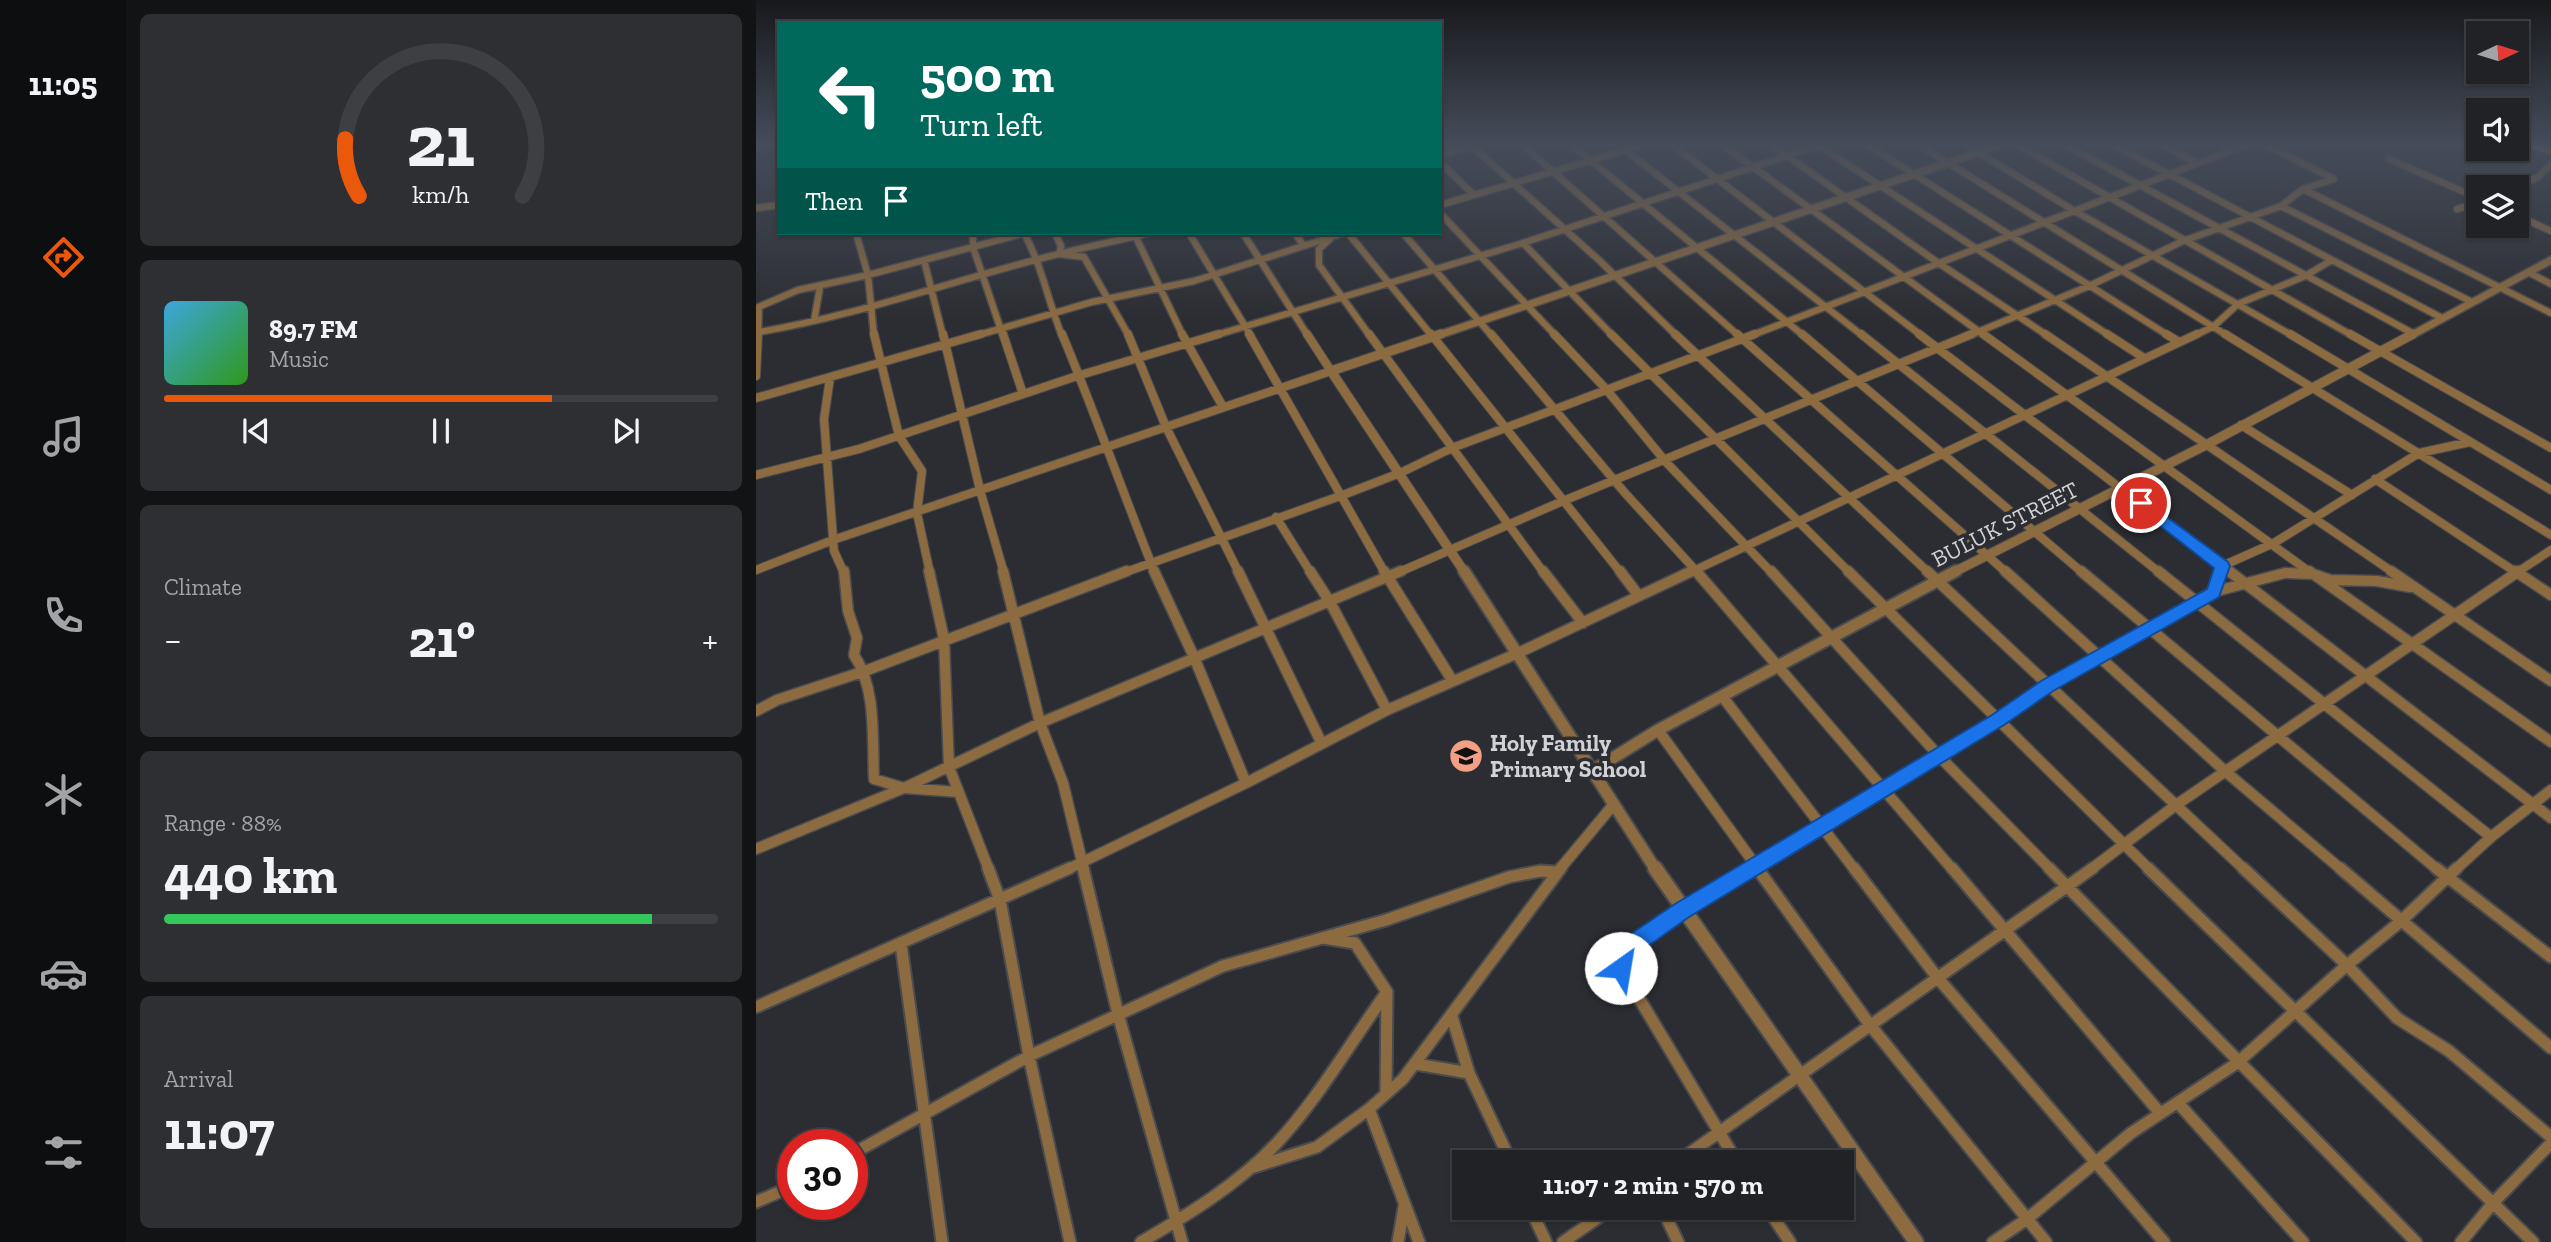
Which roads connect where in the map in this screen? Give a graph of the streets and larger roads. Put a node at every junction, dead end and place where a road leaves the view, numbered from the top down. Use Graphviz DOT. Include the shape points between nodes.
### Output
graph roads {
  1 [pos="1536,203"];
  2 [pos="1590,203"];
  3 [pos="1640,203"];
  4 [pos="1644,203"];
  5 [pos="1696,203"];
  6 [pos="1747,203"];
  7 [pos="1804,203"];
  8 [pos="1830,203"];
  9 [pos="1855,203"];
  10 [pos="1906,203"];
  11 [pos="1958,203"];
  12 [pos="2014,203"];
  13 [pos="2061,203"];
  14 [pos="2091,203"];
  15 [pos="2117,203"];
  16 [pos="2171,203"];
  17 [pos="2226,203"];
  18 [pos="2285,203"];
  19 [pos="2329,203"];
  20 [pos="777,205"];
  21 [pos="2281,206"];
  22 [pos="2466,206"];
  23 [pos="756,208"];
  24 [pos="1812,209"];
  25 [pos="2457,209"];
  26 [pos="2073,210"];
  27 [pos="1442,214"];
  28 [pos="1604,215"];
  29 [pos="2253,217"];
  30 [pos="2044,221"];
  31 [pos="2529,221"];
  32 [pos="1772,222"];
  33 [pos="2218,228"];
  34 [pos="1564,229"];
  35 [pos="2551,230"];
  36 [pos="1736,234"];
  37 [pos="857,235"];
  38 [pos="973,235"];
  39 [pos="1017,235"];
  40 [pos="1025,235"];
  41 [pos="1056,235"];
  42 [pos="1130,235"];
  43 [pos="1134,235"];
  44 [pos="1190,235"];
  45 [pos="1243,235"];
  46 [pos="1296,235"];
  47 [pos="1339,235"];
  48 [pos="1348,235"];
  49 [pos="1405,235"];
  50 [pos="2008,235"];
  51 [pos="1335,236"];
  52 [pos="2183,241"];
  53 [pos="1522,243"];
  54 [pos="1303,244"];
  55 [pos="973,247"];
  56 [pos="1698,247"];
  57 [pos="1973,248"];
  58 [pos="1059,254"];
  59 [pos="1480,255"];
  60 [pos="2153,255"];
  61 [pos="1038,259"];
  62 [pos="1258,259"];
  63 [pos="924,260"];
  64 [pos="2332,260"];
  65 [pos="2551,260"];
  66 [pos="1654,262"];
  67 [pos="1937,262"];
  68 [pos="1436,269"];
  69 [pos="2122,269"];
  70 [pos="1216,274"];
  71 [pos="2530,274"];
  72 [pos="868,275"];
  73 [pos="1613,275"];
  74 [pos="1904,275"];
  75 [pos="2305,276"];
  76 [pos="983,278"];
  77 [pos="1389,283"];
  78 [pos="2551,284"];
  79 [pos="820,286"];
  80 [pos="2089,286"];
  81 [pos="1161,288"];
  82 [pos="2499,288"];
  83 [pos="1571,290"];
  84 [pos="1864,290"];
  85 [pos="934,291"];
  86 [pos="2271,291"];
  87 [pos="1341,297"];
  88 [pos="1109,298"];
  89 [pos="2054,299"];
  90 [pos="2472,302"];
  91 [pos="2238,304"];
  92 [pos="1525,305"];
  93 [pos="1824,306"];
  94 [pos="757,307"];
  95 [pos="870,307"];
  96 [pos="1294,312"];
  97 [pos="1052,313"];
  98 [pos="2551,313"];
  99 [pos="2016,315"];
  100 [pos="2442,317"];
  101 [pos="1481,320"];
  102 [pos="1786,320"];
  103 [pos="814,321"];
  104 [pos="2214,326"];
  105 [pos="1244,328"];
  106 [pos="1000,330"];
  107 [pos="1978,331"];
  108 [pos="759,332"];
  109 [pos="2414,334"];
  110 [pos="1434,337"];
  111 [pos="1742,337"];
  112 [pos="2179,342"];
  113 [pos="1187,344"];
  114 [pos="944,345"];
  115 [pos="1937,349"];
  116 [pos="2382,351"];
  117 [pos="756,354"];
  118 [pos="1382,354"];
  119 [pos="1697,355"];
  120 [pos="2144,358"];
  121 [pos="1140,359"];
  122 [pos="880,363"];
  123 [pos="1897,365"];
  124 [pos="2350,368"];
  125 [pos="1331,371"];
  126 [pos="1649,373"];
  127 [pos="2107,375"];
  128 [pos="756,376"];
  129 [pos="1077,376"];
  130 [pos="830,378"];
  131 [pos="1856,382"];
  132 [pos="2313,387"];
  133 [pos="1282,388"];
  134 [pos="1606,390"];
  135 [pos="1023,394"];
  136 [pos="2066,394"];
  137 [pos="756,398"];
  138 [pos="1812,400"];
  139 [pos="1223,407"];
  140 [pos="1557,410"];
  141 [pos="964,414"];
  142 [pos="2025,414"];
  143 [pos="1765,418"];
  144 [pos="2241,425"];
  145 [pos="1166,427"];
  146 [pos="1507,427"];
  147 [pos="1986,433"];
  148 [pos="899,436"];
  149 [pos="1717,439"];
  150 [pos="2470,442"];
  151 [pos="2206,445"];
  152 [pos="1106,447"];
  153 [pos="1452,448"];
  154 [pos="2551,449"];
  155 [pos="1942,453"];
  156 [pos="2419,453"];
  157 [pos="826,459"];
  158 [pos="1665,461"];
  159 [pos="2165,466"];
  160 [pos="1400,473"];
  161 [pos="1896,474"];
  162 [pos="756,475"];
  163 [pos="2375,479"];
  164 [pos="1615,482"];
  165 [pos="2121,487"];
  166 [pos="980,490"];
  167 [pos="2551,490"];
  168 [pos="1343,495"];
  169 [pos="2352,495"];
  170 [pos="1850,497"];
  171 [pos="1563,501"];
  172 [pos="2079,508"];
  173 [pos="917,513"];
  174 [pos="1276,517"];
  175 [pos="2313,518"];
  176 [pos="1800,520"];
  177 [pos="1508,526"];
  178 [pos="2034,531"];
  179 [pos="2551,535"];
  180 [pos="1223,536"];
  181 [pos="833,540"];
  182 [pos="2274,543"];
  183 [pos="1747,545"];
  184 [pos="2551,550"];
  185 [pos="1450,551"];
  186 [pos="1988,556"];
  187 [pos="1152,562"];
  188 [pos="2222,566"];
  189 [pos="1695,569"];
  190 [pos="756,570"];
  191 [pos="2313,573"];
  192 [pos="2517,573"];
  193 [pos="1388,578"];
  194 [pos="1937,581"];
  195 [pos="2244,583"];
  196 [pos="2415,588"];
  197 [pos="2213,592"];
  198 [pos="2551,595"];
  199 [pos="1639,596"];
  200 [pos="2198,601"];
  201 [pos="1330,602"];
  202 [pos="1886,609"];
  203 [pos="1015,612"];
  204 [pos="2454,614"];
  205 [pos="1583,622"];
  206 [pos="1263,627"];
  207 [pos="2149,629"];
  208 [pos="1832,638"];
  209 [pos="944,639"];
  210 [pos="2410,643"];
  211 [pos="1518,653"];
  212 [pos="2101,656"];
  213 [pos="1194,657"];
  214 [pos="1776,667"];
  215 [pos="865,671"];
  216 [pos="2366,674"];
  217 [pos="1452,680"];
  218 [pos="2551,681"];
  219 [pos="2047,686"];
  220 [pos="1722,696"];
  221 [pos="2325,702"];
  222 [pos="756,710"];
  223 [pos="1387,710"];
  224 [pos="1998,720"];
  225 [pos="1040,723"];
  226 [pos="1658,730"];
  227 [pos="2278,736"];
  228 [pos="1321,742"];
  229 [pos="2551,742"];
  230 [pos="1938,756"];
  231 [pos="949,768"];
  232 [pos="1592,771"];
  233 [pos="2226,772"];
  234 [pos="1246,783"];
  235 [pos="904,788"];
  236 [pos="1885,788"];
  237 [pos="2551,790"];
  238 [pos="958,792"];
  239 [pos="2532,803"];
  240 [pos="1614,804"];
  241 [pos="2176,806"];
  242 [pos="2551,818"];
  243 [pos="1820,827"];
  244 [pos="2491,837"];
  245 [pos="2126,845"];
  246 [pos="756,849"];
  247 [pos="1082,863"];
  248 [pos="1754,867"];
  249 [pos="1558,872"];
  250 [pos="2447,878"];
  251 [pos="2065,887"];
  252 [pos="1000,900"];
  253 [pos="1682,910"];
  254 [pos="2400,922"];
  255 [pos="2006,929"];
  256 [pos="1320,937"];
  257 [pos="901,944"];
  258 [pos="2551,957"];
  259 [pos="2347,965"];
  260 [pos="1937,977"];
  261 [pos="1387,992"];
  262 [pos="756,1007"];
  263 [pos="2295,1013"];
  264 [pos="1118,1014"];
  265 [pos="1452,1017"];
  266 [pos="1870,1025"];
  267 [pos="2551,1048"];
  268 [pos="1029,1056"];
  269 [pos="1416,1063"];
  270 [pos="2238,1063"];
  271 [pos="1468,1073"];
  272 [pos="1798,1076"];
  273 [pos="1386,1093"];
  274 [pos="2179,1104"];
  275 [pos="1369,1109"];
  276 [pos="924,1113"];
  277 [pos="2160,1113"];
  278 [pos="1717,1133"];
  279 [pos="2551,1140"];
  280 [pos="868,1145"];
  281 [pos="1505,1150"];
  282 [pos="1694,1150"];
  283 [pos="1729,1150"];
  284 [pos="2095,1161"];
  285 [pos="1253,1168"];
  286 [pos="777,1193"];
  287 [pos="756,1202"];
  288 [pos="2493,1203"];
  289 [pos="1404,1206"];
  290 [pos="2027,1219"];
  291 [pos="1536,1220"];
  292 [pos="1595,1220"];
  293 [pos="1668,1220"];
  294 [pos="1775,1220"];
  295 [pos="1176,1222"];
  296 [pos="942,1242"];
  297 [pos="1070,1242"];
  298 [pos="1142,1242"];
  299 [pos="1182,1242"];
  300 [pos="1398,1242"];
  301 [pos="1419,1242"];
  302 [pos="1546,1242"];
  303 [pos="1563,1242"];
  304 [pos="1678,1242"];
  305 [pos="1790,1242"];
  306 [pos="1916,1242"];
  307 [pos="1993,1242"];
  308 [pos="2046,1242"];
  309 [pos="2164,1242"];
  310 [pos="2303,1242"];
  311 [pos="2416,1242"];
  312 [pos="2460,1242"];
  313 [pos="2533,1242"];
  1 -- 34 [label="street"];
  2 -- 28 [label="street"];
  3 -- 28 [label="street"];
  4 -- 56 [label="street"];
  5 -- 36 [label="street"];
  6 -- 32 [label="street"];
  7 -- 24 [label="street"];
  8 -- 24 [label="street"];
  9 -- 67 [label="street"];
  10 -- 57 [label="street"];
  11 -- 50 [label="street"];
  12 -- 30 [label="street"];
  13 -- 26 [label="street"];
  14 -- 26 [label="street"];
  15 -- 52 [label="street"];
  16 -- 33 [label="street"];
  17 -- 29 [label="street"];
  18 -- 21 [label="street"];
  19 -- 82 [label="street"];
  20 -- 23 [label="street"];
  21 -- 29 [label="street"];
  21 -- 90 [label="street"];
  22 -- 25 [label="street"];
  24 -- 32 [label="street"];
  24 -- 74 [label="street"];
  26 -- 30 [label="street"];
  26 -- 60 [label="street"];
  27 -- 59 [label="street"];
  28 -- 34 [label="street"];
  28 -- 66 [label="street"];
  29 -- 33 [label="street"];
  29 -- 64 [label="street"];
  30 -- 50 [label="street"];
  30 -- 69 [label="street"];
  31 -- 35 [label="street"];
  32 -- 36 [label="street"];
  32 -- 84 [label="street"];
  33 -- 52 [label="street"];
  33 -- 75 [label="street"];
  34 -- 53 [label="street"];
  34 -- 73 [label="street"];
  36 -- 56 [label="street"];
  36 -- 93 [label="street"];
  37 -- 72 [label="street"];
  38 -- 55 [label="street"];
  39 -- 55 [label="street"];
  40 -- 61 [label="street"];
  41 -- 58 [label="street"];
  42 -- 58 [label="street"];
  43 -- 81 [label="street"];
  44 -- 70 [label="street"];
  45 -- 62 [label="street"];
  46 -- 54 [label="street"];
  47 -- 51 [label="street"];
  48 -- 77 [label="street"];
  49 -- 68 [label="street"];
  50 -- 57 [label="street"];
  50 -- 80 [label="street"];
  51 -- 54 [label="street"];
  51 -- 87 [label="street" via="1319,249 1317,258"];
  52 -- 60 [label="street"];
  52 -- 86 [label="street"];
  53 -- 59 [label="street"];
  53 -- 83 [label="street"];
  54 -- 62 [label="street"];
  55 -- 63 [label="street"];
  55 -- 76 [label="street"];
  56 -- 66 [label="street"];
  56 -- 102 [label="street"];
  57 -- 67 [label="street"];
  57 -- 89 [label="street"];
  58 -- 61 [label="street"];
  58 -- 88 [label="street" via="1084,257"];
  59 -- 68 [label="street"];
  59 -- 92 [label="street"];
  60 -- 69 [label="street"];
  60 -- 91 [label="street"];
  61 -- 76 [label="street"];
  61 -- 97 [label="street"];
  62 -- 70 [label="street"];
  62 -- 96 [label="street"];
  63 -- 72 [label="street"];
  63 -- 85 [label="street"];
  64 -- 75 [label="street"];
  64 -- 100 [label="street"];
  65 -- 71 [label="street, BULUK STREET"];
  66 -- 73 [label="street"];
  66 -- 111 [label="street"];
  67 -- 74 [label="street"];
  67 -- 99 [label="street"];
  68 -- 77 [label="street"];
  68 -- 101 [label="street"];
  69 -- 80 [label="street"];
  69 -- 104 [label="street"];
  70 -- 81 [label="street"];
  70 -- 105 [label="street"];
  71 -- 78 [label="street"];
  71 -- 82 [label="street, BULUK STREET"];
  72 -- 79 [label="street"];
  72 -- 95 [label="street"];
  73 -- 83 [label="street"];
  73 -- 119 [label="street"];
  74 -- 84 [label="street"];
  74 -- 107 [label="street"];
  75 -- 86 [label="street"];
  75 -- 109 [label="street"];
  76 -- 85 [label="street"];
  76 -- 106 [label="street"];
  77 -- 87 [label="street"];
  77 -- 110 [label="street"];
  79 -- 94 [label="street"];
  79 -- 103 [label="street"];
  80 -- 89 [label="street"];
  80 -- 112 [label="street"];
  81 -- 88 [label="street"];
  81 -- 113 [label="street"];
  82 -- 90 [label="street, BULUK STREET"];
  82 -- 98 [label="street"];
  83 -- 92 [label="street"];
  83 -- 126 [label="street"];
  84 -- 93 [label="street"];
  84 -- 115 [label="street"];
  85 -- 95 [label="street"];
  85 -- 114 [label="street"];
  86 -- 91 [label="street"];
  86 -- 116 [label="street"];
  87 -- 96 [label="street"];
  87 -- 118 [label="street"];
  88 -- 97 [label="street"];
  88 -- 121 [label="street"];
  89 -- 99 [label="street"];
  89 -- 120 [label="street"];
  90 -- 100 [label="street, BULUK STREET"];
  91 -- 104 [label="street"];
  91 -- 124 [label="street"];
  92 -- 101 [label="street"];
  92 -- 134 [label="street"];
  93 -- 102 [label="street"];
  93 -- 123 [label="street"];
  94 -- 108 [label="street"];
  95 -- 103 [label="street"];
  95 -- 122 [label="street"];
  96 -- 105 [label="street"];
  96 -- 125 [label="street"];
  97 -- 106 [label="street"];
  97 -- 129 [label="street"];
  99 -- 107 [label="street"];
  99 -- 127 [label="street"];
  100 -- 109 [label="street, BULUK STREET"];
  101 -- 110 [label="street"];
  101 -- 140 [label="street"];
  102 -- 111 [label="street"];
  102 -- 131 [label="street"];
  103 -- 108 [label="street"];
  104 -- 112 [label="street"];
  104 -- 132 [label="street"];
  105 -- 113 [label="street"];
  105 -- 133 [label="street"];
  106 -- 114 [label="street"];
  106 -- 135 [label="street"];
  107 -- 115 [label="street"];
  107 -- 136 [label="street"];
  108 -- 117 [label="street"];
  109 -- 116 [label="street, BULUK STREET"];
  110 -- 118 [label="street"];
  110 -- 146 [label="street"];
  111 -- 119 [label="street"];
  111 -- 138 [label="street"];
  112 -- 120 [label="street"];
  113 -- 121 [label="street"];
  113 -- 139 [label="street"];
  114 -- 122 [label="street"];
  114 -- 141 [label="street"];
  115 -- 123 [label="street"];
  115 -- 142 [label="street"];
  116 -- 124 [label="street, BULUK STREET"];
  116 -- 154 [label="street"];
  117 -- 128 [label="street"];
  118 -- 125 [label="street"];
  118 -- 153 [label="street"];
  119 -- 126 [label="street"];
  119 -- 143 [label="street"];
  120 -- 127 [label="street"];
  121 -- 129 [label="street"];
  121 -- 145 [label="street"];
  122 -- 130 [label="street"];
  122 -- 148 [label="street"];
  123 -- 131 [label="street"];
  123 -- 147 [label="street"];
  124 -- 132 [label="street, BULUK STREET"];
  124 -- 150 [label="street"];
  125 -- 133 [label="street"];
  125 -- 160 [label="street"];
  126 -- 134 [label="street"];
  126 -- 149 [label="street"];
  127 -- 136 [label="street"];
  127 -- 151 [label="street"];
  129 -- 135 [label="street"];
  129 -- 152 [label="street"];
  130 -- 137 [label="street"];
  130 -- 157 [label="street" via="824,419"];
  131 -- 138 [label="street"];
  131 -- 155 [label="street"];
  132 -- 144 [label="street, BULUK STREET"];
  132 -- 156 [label="street"];
  133 -- 139 [label="street"];
  133 -- 168 [label="street"];
  134 -- 140 [label="street"];
  134 -- 158 [label="street"];
  135 -- 141 [label="street"];
  136 -- 142 [label="street"];
  136 -- 159 [label="street"];
  138 -- 143 [label="street"];
  138 -- 161 [label="street"];
  139 -- 145 [label="street"];
  140 -- 146 [label="street"];
  140 -- 164 [label="street"];
  141 -- 148 [label="street"];
  141 -- 166 [label="street"];
  142 -- 147 [label="street"];
  142 -- 165 [label="street"];
  143 -- 149 [label="street"];
  143 -- 170 [label="street"];
  144 -- 151 [label="street, BULUK STREET"];
  144 -- 169 [label="street"];
  145 -- 152 [label="street"];
  145 -- 180 [label="street"];
  146 -- 153 [label="street"];
  146 -- 171 [label="street"];
  147 -- 155 [label="street"];
  147 -- 172 [label="street"];
  148 -- 157 [label="street"];
  148 -- 173 [label="street" via="922,471"];
  149 -- 158 [label="street"];
  149 -- 176 [label="street"];
  150 -- 156 [label="street"];
  150 -- 167 [label="street"];
  151 -- 159 [label="street, BULUK STREET"];
  151 -- 175 [label="street"];
  152 -- 166 [label="street"];
  152 -- 187 [label="street"];
  153 -- 160 [label="street"];
  153 -- 177 [label="street"];
  155 -- 161 [label="street"];
  155 -- 178 [label="street"];
  156 -- 163 [label="street"];
  156 -- 179 [label="street"];
  157 -- 162 [label="street"];
  157 -- 181 [label="street"];
  158 -- 164 [label="street"];
  158 -- 183 [label="street"];
  159 -- 165 [label="street, BULUK STREET"];
  159 -- 182 [label="street"];
  160 -- 168 [label="street"];
  160 -- 185 [label="street"];
  161 -- 170 [label="street"];
  161 -- 186 [label="street"];
  163 -- 169 [label="street"];
  163 -- 192 [label="street"];
  164 -- 171 [label="street"];
  164 -- 189 [label="street"];
  165 -- 172 [label="street, BULUK STREET"];
  165 -- 188 [label="street"];
  166 -- 173 [label="street"];
  166 -- 203 [label="street"];
  168 -- 174 [label="street"];
  168 -- 193 [label="street"];
  169 -- 175 [label="street"];
  170 -- 176 [label="street"];
  170 -- 194 [label="street"];
  171 -- 177 [label="street"];
  171 -- 199 [label="street"];
  172 -- 178 [label="street, BULUK STREET"];
  172 -- 200 [label="street"];
  173 -- 181 [label="street"];
  173 -- 209 [label="street"];
  174 -- 180 [label="street"];
  174 -- 201 [label="street"];
  175 -- 182 [label="street"];
  175 -- 196 [label="street"];
  176 -- 183 [label="street"];
  176 -- 202 [label="street"];
  177 -- 185 [label="street"];
  177 -- 205 [label="street"];
  178 -- 186 [label="street, BULUK STREET"];
  178 -- 207 [label="street"];
  180 -- 187 [label="street"];
  180 -- 206 [label="street"];
  181 -- 190 [label="street"];
  181 -- 215 [label="street" via="844,570 848,611 857,638 854,654"];
  182 -- 188 [label="street"];
  182 -- 191 [label="street"];
  183 -- 189 [label="street"];
  183 -- 208 [label="street"];
  184 -- 192 [label="street"];
  185 -- 193 [label="street"];
  185 -- 211 [label="street"];
  186 -- 194 [label="street, BULUK STREET"];
  186 -- 212 [label="street"];
  187 -- 203 [label="street"];
  187 -- 213 [label="street"];
  188 -- 195 [label="street"];
  188 -- 197 [label="street"];
  189 -- 199 [label="street"];
  189 -- 214 [label="street"];
  191 -- 195 [label="street" via="2285,573"];
  191 -- 196 [label="street" via="2330,580"];
  191 -- 210 [label="street"];
  192 -- 198 [label="street"];
  192 -- 204 [label="street"];
  193 -- 201 [label="street"];
  193 -- 217 [label="street"];
  194 -- 202 [label="street, BULUK STREET"];
  194 -- 219 [label="street"];
  195 -- 197 [label="street"];
  195 -- 216 [label="street"];
  196 -- 204 [label="street"];
  197 -- 200 [label="street"];
  199 -- 205 [label="street"];
  200 -- 207 [label="street"];
  200 -- 221 [label="street"];
  201 -- 206 [label="street"];
  201 -- 223 [label="street"];
  202 -- 208 [label="street, BULUK STREET"];
  202 -- 224 [label="street"];
  203 -- 209 [label="street"];
  203 -- 225 [label="street"];
  204 -- 210 [label="street"];
  204 -- 218 [label="street"];
  205 -- 211 [label="street"];
  206 -- 213 [label="street"];
  206 -- 228 [label="street"];
  207 -- 212 [label="street"];
  207 -- 227 [label="street"];
  208 -- 214 [label="street, BULUK STREET"];
  208 -- 230 [label="street"];
  209 -- 215 [label="street"];
  209 -- 231 [label="street"];
  210 -- 216 [label="street"];
  210 -- 229 [label="street"];
  211 -- 217 [label="street"];
  211 -- 232 [label="street"];
  212 -- 219 [label="street"];
  212 -- 233 [label="street"];
  213 -- 225 [label="street"];
  213 -- 234 [label="street"];
  214 -- 220 [label="street, BULUK STREET"];
  214 -- 236 [label="street"];
  215 -- 222 [label="street"];
  215 -- 235 [label="street" via="874,779"];
  216 -- 221 [label="street"];
  216 -- 239 [label="street"];
  217 -- 223 [label="street"];
  219 -- 224 [label="street"];
  219 -- 241 [label="street"];
  220 -- 226 [label="street, BULUK STREET"];
  220 -- 243 [label="street"];
  221 -- 227 [label="street"];
  221 -- 244 [label="street"];
  223 -- 228 [label="street"];
  224 -- 230 [label="street"];
  224 -- 245 [label="street"];
  225 -- 231 [label="street"];
  225 -- 247 [label="street" via="1063,783"];
  226 -- 232 [label="street, BULUK STREET"];
  226 -- 248 [label="street"];
  227 -- 233 [label="street"];
  227 -- 250 [label="street"];
  228 -- 234 [label="street"];
  230 -- 236 [label="street"];
  230 -- 251 [label="street"];
  231 -- 235 [label="street"];
  231 -- 238 [label="street"];
  232 -- 240 [label="street"];
  233 -- 241 [label="street"];
  233 -- 254 [label="street"];
  234 -- 247 [label="street"];
  235 -- 238 [label="street"];
  235 -- 246 [label="street"];
  236 -- 243 [label="street"];
  236 -- 255 [label="street"];
  237 -- 239 [label="street"];
  238 -- 252 [label="street"];
  239 -- 242 [label="street"];
  239 -- 244 [label="street"];
  240 -- 249 [label="street"];
  240 -- 253 [label="street"];
  241 -- 245 [label="street"];
  241 -- 259 [label="street"];
  243 -- 248 [label="street"];
  243 -- 260 [label="street"];
  244 -- 250 [label="street"];
  245 -- 251 [label="street"];
  245 -- 263 [label="street"];
  247 -- 252 [label="street"];
  247 -- 264 [label="street"];
  248 -- 253 [label="street"];
  248 -- 266 [label="street"];
  249 -- 256 [label="street" via="1509,877"];
  249 -- 265 [label="street"];
  250 -- 254 [label="street"];
  250 -- 258 [label="street"];
  251 -- 255 [label="street"];
  251 -- 270 [label="street"];
  252 -- 257 [label="street"];
  252 -- 268 [label="street"];
  253 -- 272 [label="street"];
  253 -- 278 [label="street" via="1630,947 1621,968"];
  254 -- 259 [label="street"];
  254 -- 267 [label="street"];
  255 -- 260 [label="street"];
  255 -- 277 [label="street"];
  256 -- 261 [label="street" via="1355,943"];
  256 -- 264 [label="street" via="1223,966"];
  257 -- 262 [label="street"];
  257 -- 276 [label="street"];
  259 -- 263 [label="street"];
  259 -- 279 [label="street" via="2397,1018 2467,1065"];
  260 -- 266 [label="street"];
  260 -- 284 [label="street"];
  261 -- 273 [label="street"];
  261 -- 285 [label="street" via="1297,1121"];
  263 -- 270 [label="street"];
  263 -- 288 [label="street"];
  264 -- 268 [label="street"];
  264 -- 295 [label="street"];
  265 -- 269 [label="street"];
  265 -- 271 [label="street"];
  266 -- 272 [label="street"];
  266 -- 290 [label="street"];
  268 -- 276 [label="street"];
  268 -- 297 [label="street"];
  269 -- 271 [label="street"];
  269 -- 273 [label="street"];
  270 -- 274 [label="street"];
  270 -- 311 [label="street"];
  271 -- 281 [label="street"];
  272 -- 278 [label="street"];
  272 -- 306 [label="street"];
  273 -- 275 [label="street"];
  274 -- 277 [label="street"];
  274 -- 310 [label="street"];
  275 -- 285 [label="street" via="1317,1147"];
  275 -- 289 [label="street"];
  276 -- 280 [label="street"];
  276 -- 296 [label="street"];
  277 -- 284 [label="street"];
  278 -- 282 [label="street"];
  278 -- 283 [label="street"];
  279 -- 288 [label="street"];
  284 -- 290 [label="street"];
  284 -- 309 [label="street"];
  285 -- 295 [label="street"];
  286 -- 287 [label="street"];
  288 -- 312 [label="street"];
  288 -- 313 [label="street"];
  289 -- 300 [label="street"];
  289 -- 301 [label="street"];
  290 -- 307 [label="street"];
  290 -- 308 [label="street"];
  291 -- 302 [label="street"];
  292 -- 303 [label="street"];
  293 -- 304 [label="street"];
  294 -- 305 [label="street"];
  295 -- 298 [label="street"];
  295 -- 299 [label="street"];
}
